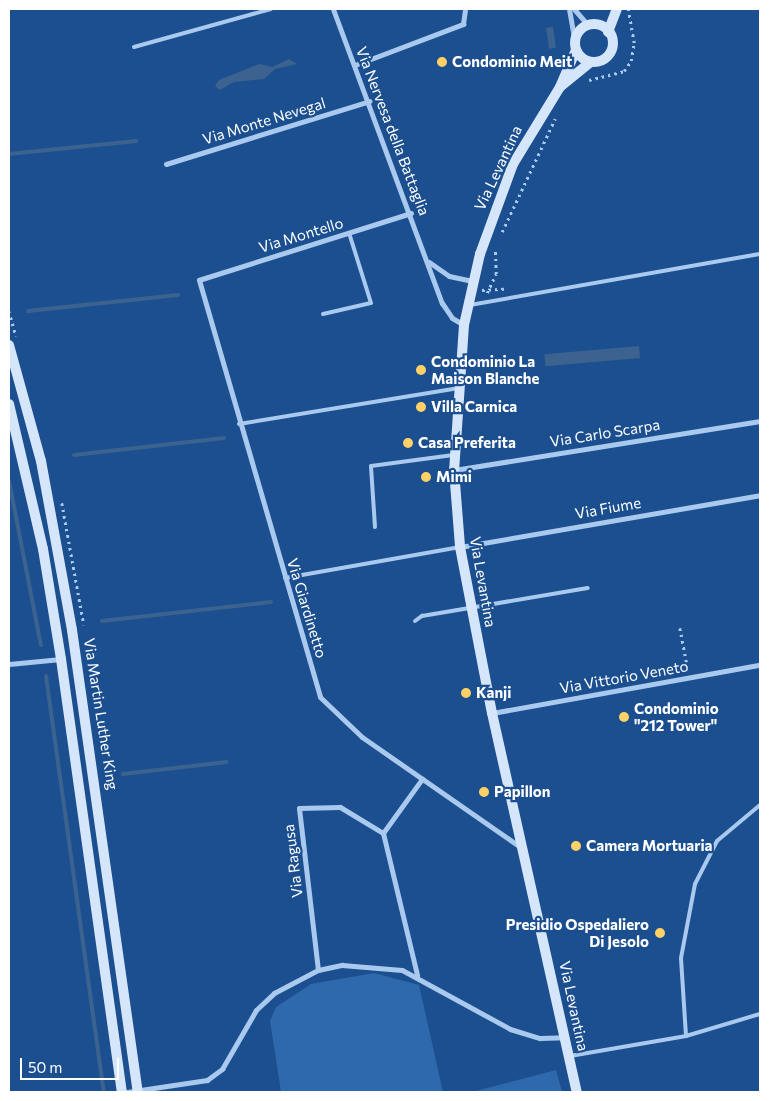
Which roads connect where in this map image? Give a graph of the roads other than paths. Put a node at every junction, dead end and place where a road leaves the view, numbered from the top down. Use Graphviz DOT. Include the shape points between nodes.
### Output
graph roads {
  1 [pos="270,9"];
  2 [pos="333,9"];
  3 [pos="465,9"];
  4 [pos="569,9"];
  5 [pos="574,9"];
  6 [pos="616,9"];
  7 [pos="593,25"];
  8 [pos="608,32"];
  9 [pos="575,46"];
  10 [pos="134,47"];
  11 [pos="591,62"];
  12 [pos="355,65"];
  13 [pos="560,87"];
  14 [pos="369,102"];
  15 [pos="166,164"];
  16 [pos="411,213"];
  17 [pos="349,233"];
  18 [pos="760,254"];
  19 [pos="428,262"];
  20 [pos="199,280"];
  21 [pos="473,281"];
  22 [pos="468,306"];
  23 [pos="323,314"];
  24 [pos="464,324"];
  25 [pos="9,345"];
  26 [pos="459,388"];
  27 [pos="9,404"];
  28 [pos="760,421"];
  29 [pos="239,424"];
  30 [pos="455,455"];
  31 [pos="454,470"];
  32 [pos="760,495"];
  33 [pos="375,528"];
  34 [pos="460,546"];
  35 [pos="285,578"];
  36 [pos="588,588"];
  37 [pos="471,607"];
  38 [pos="415,621"];
  39 [pos="61,659"];
  40 [pos="9,664"];
  41 [pos="760,665"];
  42 [pos="492,713"];
  43 [pos="422,779"];
  44 [pos="760,805"];
  45 [pos="383,833"];
  46 [pos="524,850"];
  47 [pos="318,970"];
  48 [pos="417,975"];
  49 [pos="760,1014"];
  50 [pos="686,1036"];
  51 [pos="566,1037"];
  52 [pos="570,1056"];
  53 [pos="122,1092"];
  54 [pos="134,1092"];
  55 [pos="577,1092"];
  1 -- 10 [label="lane"];
  2 -- 12 [label="street, Via Nervesa della Battaglia"];
  3 -- 12 [label="street" via="463,24"];
  4 -- 9 [label="street"];
  5 -- 7 [label="street"];
  6 -- 7 [label="main road, Via Levantina"];
  6 -- 8 [label="main road, Via Levantina"];
  7 -- 8 [label="main road"];
  7 -- 9 [label="main road, Via Levantina"];
  8 -- 11 [label="main road, Via Levantina" via="611,51 603,60"];
  9 -- 11 [label="main road"];
  9 -- 13 [label="main road, Via Levantina"];
  11 -- 13 [label="main road, Via Levantina"];
  12 -- 14 [label="street, Via Nervesa della Battaglia"];
  13 -- 21 [label="main road, Via Levantina" via="513,164"];
  14 -- 15 [label="street, Via Monte Nevegal"];
  14 -- 16 [label="street, Via Nervesa della Battaglia"];
  16 -- 17 [label="street, Via Montello"];
  16 -- 19 [label="street, Via Nervesa della Battaglia"];
  17 -- 20 [label="street, Via Montello"];
  17 -- 23 [label="lane" via="371,303"];
  18 -- 22 [label="lane"];
  19 -- 21 [label="street" via="449,276"];
  19 -- 24 [label="street, Via Nervesa della Battaglia" via="447,312"];
  20 -- 29 [label="street, Via Giardinetto"];
  21 -- 22 [label="main road, Via Levantina"];
  22 -- 24 [label="main road, Via Levantina"];
  24 -- 26 [label="main road, Via Levantina"];
  25 -- 54 [label="main road, Via Martin Luther King" via="41,461 60,556 97,780"];
  26 -- 29 [label="lane"];
  26 -- 30 [label="main road, Via Levantina"];
  27 -- 39 [label="main road, Via Martin Luther King" via="43,549"];
  28 -- 31 [label="street, Via Carlo Scarpa"];
  29 -- 35 [label="street, Via Giardinetto"];
  30 -- 31 [label="main road, Via Levantina"];
  30 -- 33 [label="lane" via="371,466"];
  31 -- 34 [label="main road, Via Levantina"];
  32 -- 34 [label="street, Via Fiume"];
  34 -- 35 [label="lane"];
  34 -- 37 [label="main road, Via Levantina"];
  35 -- 43 [label="street, Via Giardinetto" via="326,704"];
  36 -- 37 [label="lane"];
  37 -- 38 [label="lane" via="422,616"];
  37 -- 42 [label="main road, Via Levantina"];
  39 -- 40 [label="street, Via Martin Luther King"];
  39 -- 53 [label="main road, Via Martin Luther King"];
  41 -- 42 [label="street, Via Vittorio Veneto"];
  42 -- 46 [label="main road, Via Levantina"];
  43 -- 45 [label="street"];
  43 -- 46 [label="street, Via Giardinetto"];
  44 -- 50 [label="lane" via="717,841 695,884 681,958"];
  45 -- 47 [label="street, Via Ragusa" via="340,807 299,808"];
  45 -- 48 [label="street"];
  46 -- 51 [label="main road, Via Levantina"];
  47 -- 48 [label="street" via="370,965"];
  47 -- 54 [label="street" via="274,993 256,1010 231,1056 207,1080"];
  48 -- 51 [label="street" via="510,1029 540,1038"];
  49 -- 50 [label="lane"];
  50 -- 52 [label="lane"];
  51 -- 52 [label="main road, Via Levantina"];
  52 -- 55 [label="main road, Via Levantina"];
}
